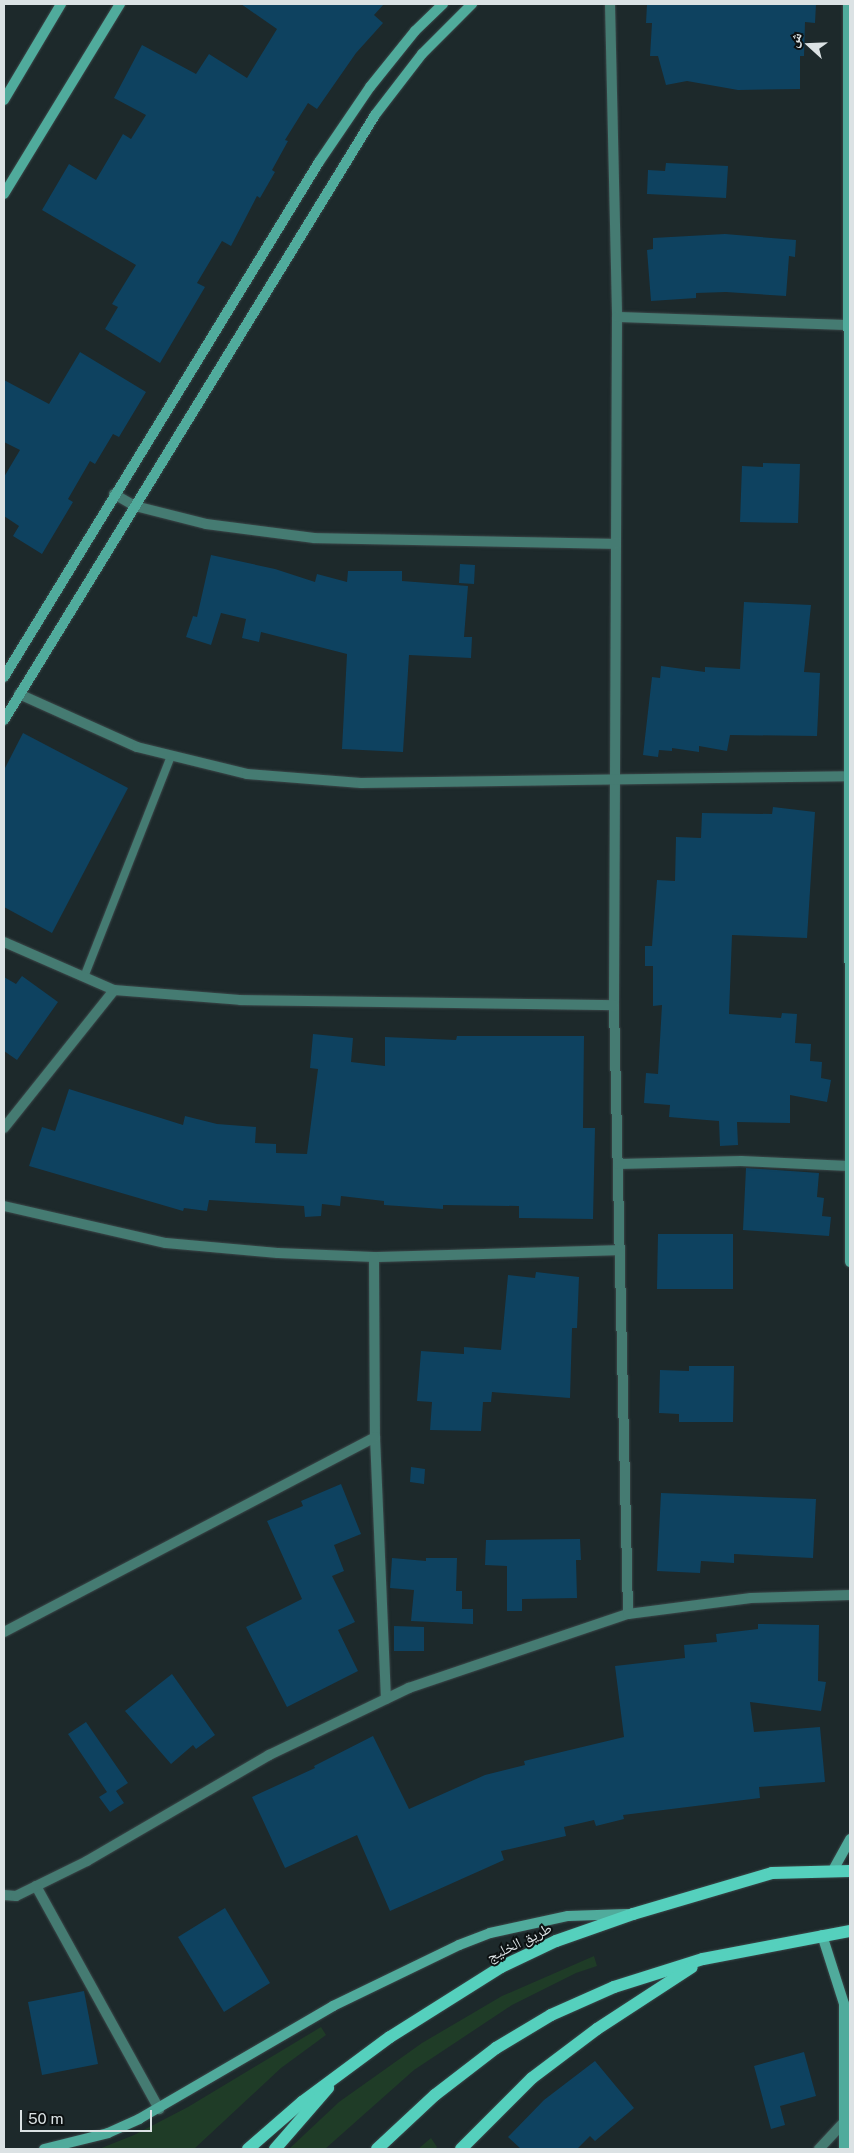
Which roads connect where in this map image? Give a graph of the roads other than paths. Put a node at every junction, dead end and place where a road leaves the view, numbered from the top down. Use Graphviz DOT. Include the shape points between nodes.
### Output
graph roads {
  1 [pos="61,4"];
  2 [pos="120,4"];
  3 [pos="442,4"];
  4 [pos="472,4"];
  5 [pos="610,4"];
  6 [pos="848,4"];
  7 [pos="4,100"];
  8 [pos="4,194"];
  9 [pos="617,316"];
  10 [pos="848,325"];
  11 [pos="114,494"];
  12 [pos="135,506"];
  13 [pos="616,544"];
  14 [pos="4,677"];
  15 [pos="19,694"];
  16 [pos="4,720"];
  17 [pos="171,756"];
  18 [pos="849,776"];
  19 [pos="615,778"];
  20 [pos="4,942"];
  21 [pos="84,977"];
  22 [pos="114,990"];
  23 [pos="614,1005"];
  24 [pos="4,1128"];
  25 [pos="618,1164"];
  26 [pos="849,1166"];
  27 [pos="4,1206"];
  28 [pos="620,1250"];
  29 [pos="374,1257"];
  30 [pos="850,1262"];
  31 [pos="375,1438"];
  32 [pos="850,1595"];
  33 [pos="628,1614"];
  34 [pos="4,1632"];
  35 [pos="386,1699"];
  36 [pos="850,1839"];
  37 [pos="850,1871"];
  38 [pos="832,1872"];
  39 [pos="36,1886"];
  40 [pos="4,1895"];
  41 [pos="633,1914"];
  42 [pos="850,1931"];
  43 [pos="822,1936"];
  44 [pos="703,1959"];
  45 [pos="341,2073"];
  46 [pos="159,2109"];
  47 [pos="844,2122"];
  48 [pos="44,2149"];
  49 [pos="248,2149"];
  50 [pos="275,2149"];
  51 [pos="377,2149"];
  52 [pos="461,2149"];
  53 [pos="818,2149"];
  54 [pos="844,2149"];
  1 -- 7 [label="street"];
  2 -- 8 [label="street"];
  3 -- 11 [label="street" via="415,31 370,87 319,162"];
  4 -- 12 [label="street" via="422,54 376,116"];
  5 -- 9 [label="street"];
  6 -- 10 [label="street"];
  9 -- 10 [label="street"];
  9 -- 13 [label="street"];
  10 -- 18 [label="street"];
  11 -- 12 [label="street"];
  11 -- 14 [label="street"];
  12 -- 13 [label="street" via="206,524 314,538"];
  12 -- 15 [label="street"];
  13 -- 19 [label="street"];
  15 -- 16 [label="street"];
  15 -- 17 [label="street" via="137,747"];
  17 -- 19 [label="street" via="247,774 361,783"];
  17 -- 21 [label="lane"];
  18 -- 19 [label="street"];
  18 -- 26 [label="street"];
  19 -- 23 [label="street"];
  20 -- 21 [label="street"];
  21 -- 22 [label="street"];
  22 -- 23 [label="street" via="240,1000"];
  22 -- 24 [label="street"];
  23 -- 25 [label="street"];
  25 -- 26 [label="street" via="741,1161"];
  25 -- 28 [label="street"];
  26 -- 30 [label="street"];
  27 -- 29 [label="street" via="166,1243 278,1254"];
  28 -- 29 [label="street"];
  28 -- 33 [label="street"];
  29 -- 31 [label="street"];
  31 -- 34 [label="street"];
  31 -- 35 [label="street"];
  32 -- 33 [label="street" via="751,1598"];
  33 -- 35 [label="street" via="409,1688"];
  35 -- 39 [label="street" via="269,1755 87,1861"];
  36 -- 38 [label="street"];
  37 -- 38 [label="main road, طريق الخليج"];
  38 -- 41 [label="main road, طريق الخليج" via="772,1873"];
  39 -- 40 [label="street" via="16,1896"];
  39 -- 46 [label="street"];
  41 -- 45 [label="main road, طريق الخليج" via="556,1941 501,1967 452,1996"];
  41 -- 46 [label="street" via="568,1916 490,1933 458,1945 333,2006"];
  42 -- 43 [label="main road"];
  43 -- 44 [label="main road"];
  43 -- 47 [label="street" via="844,2004"];
  44 -- 51 [label="main road" via="614,1986 551,2015 496,2048 435,2095"];
  44 -- 52 [label="main road" via="597,2029 532,2078"];
  45 -- 49 [label="main road, طريق الخليج"];
  45 -- 50 [label="main road"];
  46 -- 48 [label="street" via="108,2133"];
  47 -- 53 [label="street"];
  47 -- 54 [label="street"];
}
